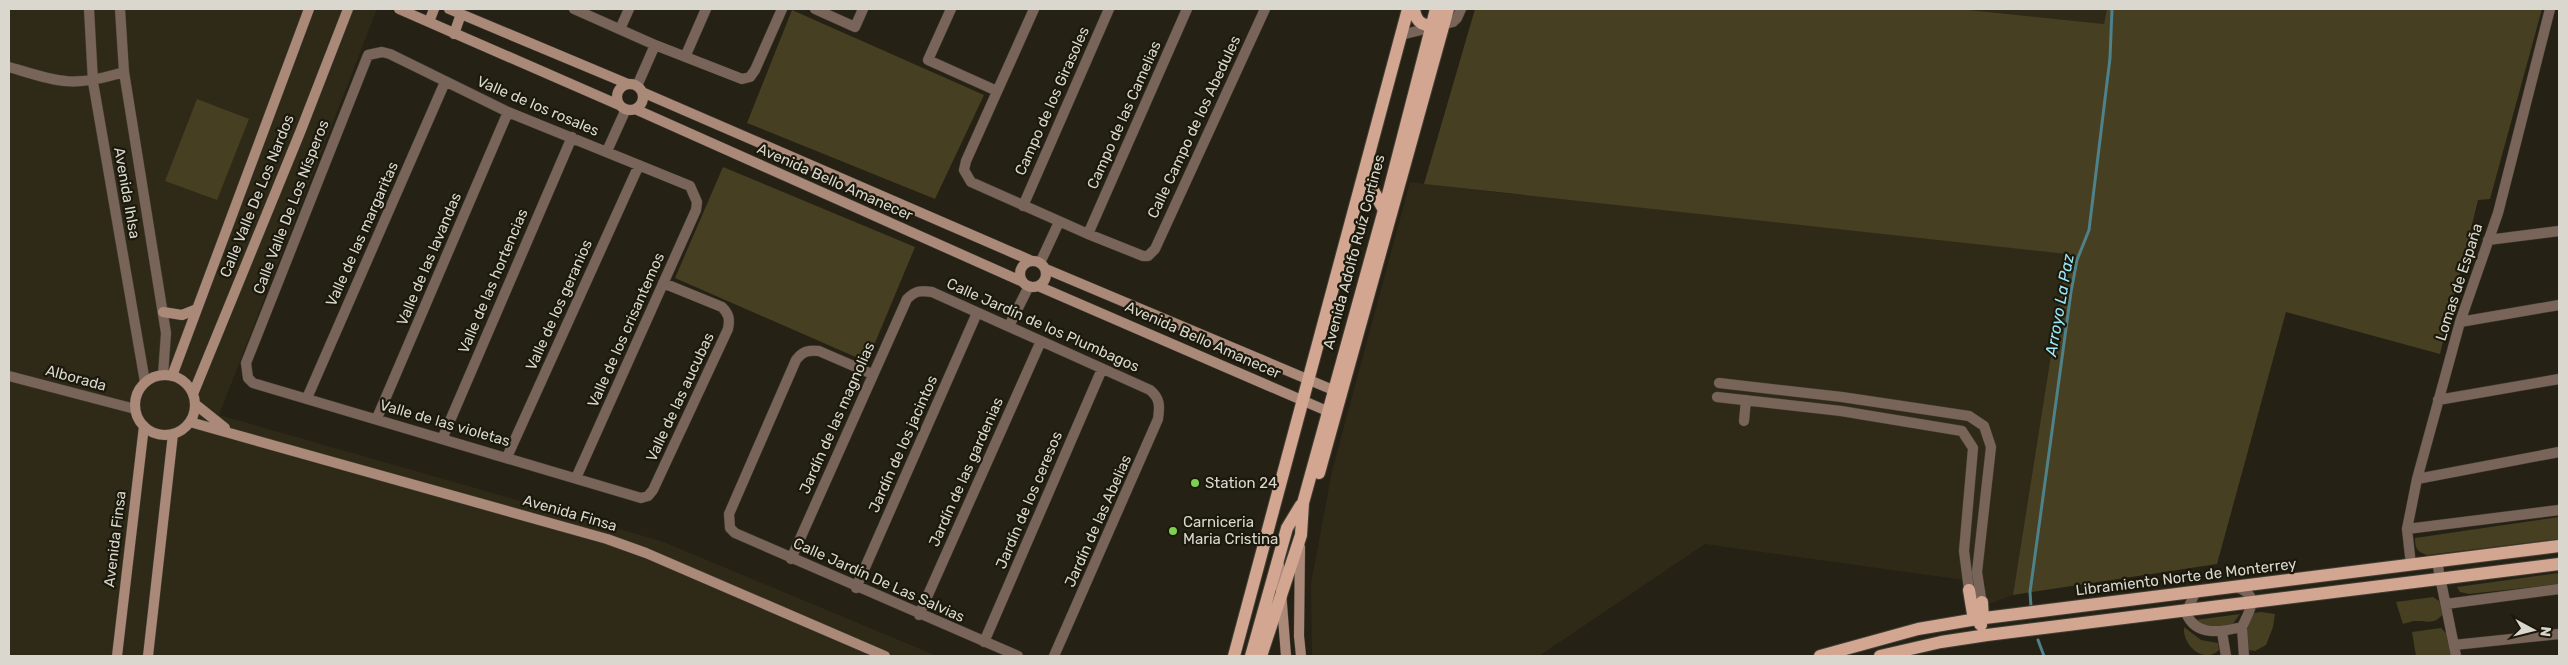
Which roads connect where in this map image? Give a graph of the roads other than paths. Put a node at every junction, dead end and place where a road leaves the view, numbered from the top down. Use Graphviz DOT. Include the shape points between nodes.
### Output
graph roads {
  1 [pos="89,9"];
  2 [pos="120,9"];
  3 [pos="309,9"];
  4 [pos="348,9"];
  5 [pos="399,9"];
  6 [pos="434,9"];
  7 [pos="449,9"];
  8 [pos="574,9"];
  9 [pos="629,9"];
  10 [pos="706,9"];
  11 [pos="782,9"];
  12 [pos="815,9"];
  13 [pos="863,9"];
  14 [pos="951,9"];
  15 [pos="1034,9"];
  16 [pos="1110,9"];
  17 [pos="1188,9"];
  18 [pos="1265,9"];
  19 [pos="1408,9"];
  20 [pos="1414,9"];
  21 [pos="1436,9"];
  22 [pos="1447,9"];
  23 [pos="1461,9"];
  24 [pos="2550,9"];
  25 [pos="461,14"];
  26 [pos="429,22"];
  27 [pos="1436,26"];
  28 [pos="620,30"];
  29 [pos="454,34"];
  30 [pos="1401,35"];
  31 [pos="655,45"];
  32 [pos="368,56"];
  33 [pos="685,57"];
  34 [pos="9,67"];
  35 [pos="124,72"];
  36 [pos="93,82"];
  37 [pos="445,82"];
  38 [pos="636,87"];
  39 [pos="997,90"];
  40 [pos="627,108"];
  41 [pos="508,112"];
  42 [pos="572,137"];
  43 [pos="607,151"];
  44 [pos="639,165"];
  45 [pos="822,170"];
  46 [pos="1365,176"];
  47 [pos="845,180"];
  48 [pos="813,188"];
  49 [pos="695,193"];
  50 [pos="837,199"];
  51 [pos="1022,206"];
  52 [pos="1384,210"];
  53 [pos="1059,222"];
  54 [pos="2559,231"];
  55 [pos="1088,234"];
  56 [pos="2488,240"];
  57 [pos="1039,264"];
  58 [pos="663,283"];
  59 [pos="1030,285"];
  60 [pos="914,292"];
  61 [pos="2559,305"];
  62 [pos="197,309"];
  63 [pos="163,312"];
  64 [pos="977,313"];
  65 [pos="2460,322"];
  66 [pos="1180,325"];
  67 [pos="1009,326"];
  68 [pos="1208,337"];
  69 [pos="1041,341"];
  70 [pos="1172,342"];
  71 [pos="1201,355"];
  72 [pos="1102,368"];
  73 [pos="246,371"];
  74 [pos="872,374"];
  75 [pos="168,375"];
  76 [pos="9,376"];
  77 [pos="2559,379"];
  78 [pos="1307,380"];
  79 [pos="145,382"];
  80 [pos="1719,383"];
  81 [pos="1157,396"];
  82 [pos="1717,397"];
  83 [pos="307,398"];
  84 [pos="194,399"];
  85 [pos="1301,400"];
  86 [pos="1746,400"];
  87 [pos="2438,400"];
  88 [pos="1335,405"];
  89 [pos="135,409"];
  90 [pos="377,418"];
  91 [pos="1744,421"];
  92 [pos="190,422"];
  93 [pos="144,426"];
  94 [pos="234,433"];
  95 [pos="174,434"];
  96 [pos="442,437"];
  97 [pos="2559,452"];
  98 [pos="507,457"];
  99 [pos="576,478"];
  100 [pos="2417,479"];
  101 [pos="641,498"];
  102 [pos="1303,503"];
  103 [pos="2559,510"];
  104 [pos="2407,529"];
  105 [pos="1301,535"];
  106 [pos="2559,546"];
  107 [pos="1278,557"];
  108 [pos="791,559"];
  109 [pos="2437,562"];
  110 [pos="2559,564"];
  111 [pos="2411,565"];
  112 [pos="2440,577"];
  113 [pos="2236,587"];
  114 [pos="856,588"];
  115 [pos="2559,589"];
  116 [pos="1969,590"];
  117 [pos="1252,592"];
  118 [pos="2195,593"];
  119 [pos="1281,598"];
  120 [pos="1981,600"];
  121 [pos="2252,603"];
  122 [pos="2446,604"];
  123 [pos="2187,611"];
  124 [pos="919,615"];
  125 [pos="2006,616"];
  126 [pos="1980,621"];
  127 [pos="1947,624"];
  128 [pos="2242,627"];
  129 [pos="1259,629"];
  130 [pos="2030,630"];
  131 [pos="2222,632"];
  132 [pos="2559,634"];
  133 [pos="984,642"];
  134 [pos="2454,645"];
  135 [pos="1917,647"];
  136 [pos="117,656"];
  137 [pos="148,656"];
  138 [pos="884,656"];
  139 [pos="1018,656"];
  140 [pos="1054,656"];
  141 [pos="1234,656"];
  142 [pos="1251,656"];
  143 [pos="1261,656"];
  144 [pos="1286,656"];
  145 [pos="1301,656"];
  146 [pos="1820,656"];
  147 [pos="1880,656"];
  148 [pos="2226,656"];
  149 [pos="2242,656"];
  150 [pos="2456,656"];
  1 -- 36 [label="street, Avenida Ihlsa"];
  2 -- 35 [label="street, Avenida Ihlsa"];
  3 -- 62 [label="street, Calle Valle De Los Nardos"];
  4 -- 84 [label="street, Calle Valle De Los Nardos"];
  5 -- 26 [label="street, Avenida Bello Amanecer"];
  6 -- 26 [label="street"];
  7 -- 25 [label="street, Avenida Bello Amanecer"];
  8 -- 28 [label="street"];
  9 -- 28 [label="street"];
  10 -- 33 [label="street"];
  11 -- 33 [label="street" via="750,77 742,78"];
  12 -- 13 [label="street" via="854,27"];
  14 -- 39 [label="street" via="928,60"];
  15 -- 39 [label="street"];
  16 -- 51 [label="street, Campo de los Girasoles"];
  17 -- 55 [label="street, Campo de las Camelias"];
  18 -- 55 [label="street, Calle Campo de los Abedules" via="1155,248 1148,256 1138,255"];
  19 -- 30 [label="main road"];
  20 -- 27 [label="main road" via="1422,25"];
  21 -- 27 [label="main road, Avenida Adolfo Ruíz Cortines"];
  22 -- 27 [label="main road"];
  23 -- 27 [label="street" via="1457,18"];
  24 -- 56 [label="street, Lomas de España" via="2498,213"];
  25 -- 29 [label="street"];
  25 -- 38 [label="street, Avenida Bello Amanecer"];
  26 -- 29 [label="street, Avenida Bello Amanecer"];
  27 -- 30 [label="street"];
  27 -- 52 [label="main road, Avenida Adolfo Ruíz Cortines"];
  27 -- 88 [label="main road"];
  28 -- 31 [label="street"];
  29 -- 40 [label="street, Avenida Bello Amanecer"];
  30 -- 46 [label="main road"];
  31 -- 33 [label="street"];
  31 -- 38 [label="street"];
  32 -- 37 [label="street, Valle de los rosales" via="382,52 390,54"];
  32 -- 73 [label="street, Calle Valle De Los Nísperos"];
  34 -- 36 [label="street" via="66,83"];
  35 -- 36 [label="street"];
  35 -- 63 [label="street, Avenida Ihlsa"];
  36 -- 79 [label="street, Avenida Ihlsa"];
  37 -- 41 [label="street, Valle de los rosales"];
  37 -- 83 [label="street, Valle de las margaritas"];
  38 -- 40 [label="street" via="642,102"];
  38 -- 40 [label="street" via="623,86 617,94"];
  38 -- 45 [label="street, Avenida Bello Amanecer"];
  39 -- 51 [label="street" via="966,161 966,176 971,182"];
  40 -- 43 [label="street"];
  40 -- 48 [label="street, Avenida Bello Amanecer"];
  41 -- 42 [label="street, Valle de los rosales"];
  41 -- 90 [label="street, Valle de las lavandas"];
  42 -- 43 [label="street, Valle de los rosales"];
  42 -- 96 [label="street, Valle de las hortencias"];
  43 -- 44 [label="street, Valle de los rosales"];
  44 -- 49 [label="street, Valle de los rosales" via="690,186"];
  44 -- 98 [label="street, Valle de los geranios"];
  45 -- 47 [label="street, Avenida Bello Amanecer"];
  45 -- 48 [label="street" via="815,178"];
  46 -- 52 [label="main road"];
  46 -- 78 [label="main road"];
  47 -- 50 [label="street" via="844,192"];
  47 -- 57 [label="street, Avenida Bello Amanecer"];
  48 -- 50 [label="street, Avenida Bello Amanecer"];
  49 -- 58 [label="street, Valle de los crisantemos" via="696,210"];
  50 -- 59 [label="street, Avenida Bello Amanecer"];
  51 -- 53 [label="street"];
  52 -- 88 [label="main road, Avenida Adolfo Ruíz Cortines"];
  53 -- 55 [label="street"];
  53 -- 57 [label="street"];
  54 -- 56 [label="street"];
  56 -- 65 [label="street, Lomas de España"];
  57 -- 59 [label="street" via="1045,279"];
  57 -- 59 [label="street" via="1026,263 1020,271"];
  57 -- 66 [label="street, Avenida Bello Amanecer"];
  58 -- 99 [label="street, Valle de los crisantemos"];
  58 -- 101 [label="street, Valle de las aucubas" via="722,307 730,320 653,490"];
  59 -- 67 [label="street"];
  59 -- 70 [label="street, Avenida Bello Amanecer"];
  60 -- 64 [label="street, Calle Jardín de los Plumbagos" via="932,292"];
  60 -- 74 [label="street, Jardín de las magnolias" via="907,299"];
  61 -- 65 [label="street"];
  62 -- 63 [label="street" via="182,315"];
  62 -- 75 [label="street, Calle Valle De Los Nardos"];
  63 -- 75 [label="street, Avenida Ihlsa"];
  64 -- 67 [label="street, Calle Jardín de los Plumbagos"];
  64 -- 114 [label="street, Jardín de los jacintos"];
  65 -- 87 [label="street, Lomas de España"];
  66 -- 68 [label="street, Avenida Bello Amanecer"];
  66 -- 70 [label="street"];
  67 -- 69 [label="street, Calle Jardín de los Plumbagos"];
  68 -- 71 [label="street"];
  68 -- 78 [label="street, Avenida Bello Amanecer"];
  69 -- 72 [label="street, Calle Jardín de los Plumbagos"];
  69 -- 124 [label="street, Jardín de las gardenias"];
  70 -- 71 [label="street, Avenida Bello Amanecer"];
  71 -- 85 [label="street, Avenida Bello Amanecer"];
  72 -- 81 [label="street, Calle Jardín de los Plumbagos"];
  72 -- 133 [label="street, Jardín de los ceresos"];
  73 -- 83 [label="street, Valle de las violetas" via="253,383"];
  74 -- 108 [label="street, Jardín de las magnolias"];
  74 -- 108 [label="street, Calle Jardín De Las Salvias" via="819,351 802,353 796,360 729,514 730,528 735,533"];
  75 -- 79 [label="street"];
  75 -- 84 [label="street" via="188,386"];
  76 -- 89 [label="street, Alborada"];
  77 -- 87 [label="street"];
  78 -- 85 [label="main road"];
  78 -- 88 [label="street, Avenida Bello Amanecer"];
  79 -- 89 [label="street" via="136,399"];
  80 -- 120 [label="street" via="1894,404 1969,416 1981,422 1991,447 1977,572"];
  81 -- 140 [label="street, Jardín de las Abelias" via="1160,406 1158,419"];
  82 -- 86 [label="street"];
  83 -- 90 [label="street, Valle de las violetas"];
  84 -- 92 [label="street"];
  84 -- 94 [label="street, Avenida Finsa" via="214,421"];
  85 -- 88 [label="street, Avenida Bello Amanecer"];
  85 -- 117 [label="main road"];
  86 -- 91 [label="street"];
  86 -- 116 [label="street" via="1841,411 1962,431 1973,448 1964,551"];
  87 -- 100 [label="street, Lomas de España"];
  88 -- 102 [label="main road, Avenida Adolfo Ruíz Cortines"];
  88 -- 105 [label="main road"];
  89 -- 93 [label="street"];
  90 -- 96 [label="street, Valle de las violetas"];
  92 -- 94 [label="street, Avenida Finsa"];
  92 -- 95 [label="street"];
  93 -- 95 [label="street" via="162,435"];
  93 -- 136 [label="street, Avenida Finsa"];
  94 -- 138 [label="street, Avenida Finsa" via="627,546"];
  95 -- 137 [label="street"];
  96 -- 98 [label="street, Valle de las violetas"];
  97 -- 100 [label="street"];
  98 -- 99 [label="street, Valle de las violetas"];
  99 -- 101 [label="street, Valle de las violetas"];
  100 -- 104 [label="street, Lomas de España"];
  102 -- 105 [label="main road, Avenida Adolfo Ruíz Cortines"];
  102 -- 107 [label="main road, Avenida Adolfo Ruíz Cortines" via="1287,528"];
  103 -- 104 [label="street"];
  104 -- 111 [label="street, Lomas de España"];
  105 -- 119 [label="main road, Avenida Adolfo Ruíz Cortines"];
  105 -- 145 [label="street" via="1298,636"];
  106 -- 109 [label="main road, Libramiento Norte de Monterrey"];
  107 -- 119 [label="street"];
  107 -- 129 [label="main road, Avenida Adolfo Ruíz Cortines"];
  108 -- 114 [label="street, Calle Jardín De Las Salvias"];
  109 -- 111 [label="main road, Libramiento Norte de Monterrey"];
  109 -- 112 [label="street"];
  110 -- 112 [label="main road"];
  111 -- 113 [label="main road, Libramiento Norte de Monterrey"];
  112 -- 121 [label="main road"];
  112 -- 122 [label="street"];
  113 -- 118 [label="main road, Libramiento Norte de Monterrey"];
  113 -- 121 [label="street" via="2246,590"];
  114 -- 124 [label="street, Calle Jardín De Las Salvias"];
  115 -- 122 [label="street"];
  116 -- 126 [label="main road" via="1973,614"];
  116 -- 127 [label="main road" via="1962,612"];
  117 -- 129 [label="main road"];
  117 -- 141 [label="main road"];
  118 -- 123 [label="street"];
  118 -- 125 [label="main road, Libramiento Norte de Monterrey"];
  119 -- 143 [label="main road, Avenida Adolfo Ruíz Cortines"];
  119 -- 144 [label="street"];
  120 -- 125 [label="main road" via="1992,612"];
  120 -- 126 [label="main road"];
  121 -- 123 [label="main road"];
  121 -- 128 [label="street"];
  122 -- 134 [label="street"];
  123 -- 130 [label="main road"];
  123 -- 131 [label="street" via="2189,620 2198,627"];
  124 -- 133 [label="street, Calle Jardín De Las Salvias"];
  125 -- 126 [label="main road, Libramiento Norte de Monterrey"];
  126 -- 127 [label="main road, Libramiento Norte de Monterrey"];
  126 -- 130 [label="main road" via="1989,627 2020,625"];
  126 -- 135 [label="main road" via="1974,629 1927,637"];
  127 -- 146 [label="main road, Libramiento Norte de Monterrey"];
  128 -- 131 [label="street"];
  128 -- 149 [label="street"];
  129 -- 142 [label="main road, Avenida Adolfo Ruíz Cortines"];
  130 -- 135 [label="main road"];
  131 -- 148 [label="street"];
  132 -- 134 [label="street"];
  133 -- 139 [label="street, Calle Jardín De Las Salvias"];
  134 -- 150 [label="street"];
  135 -- 147 [label="main road"];
}
